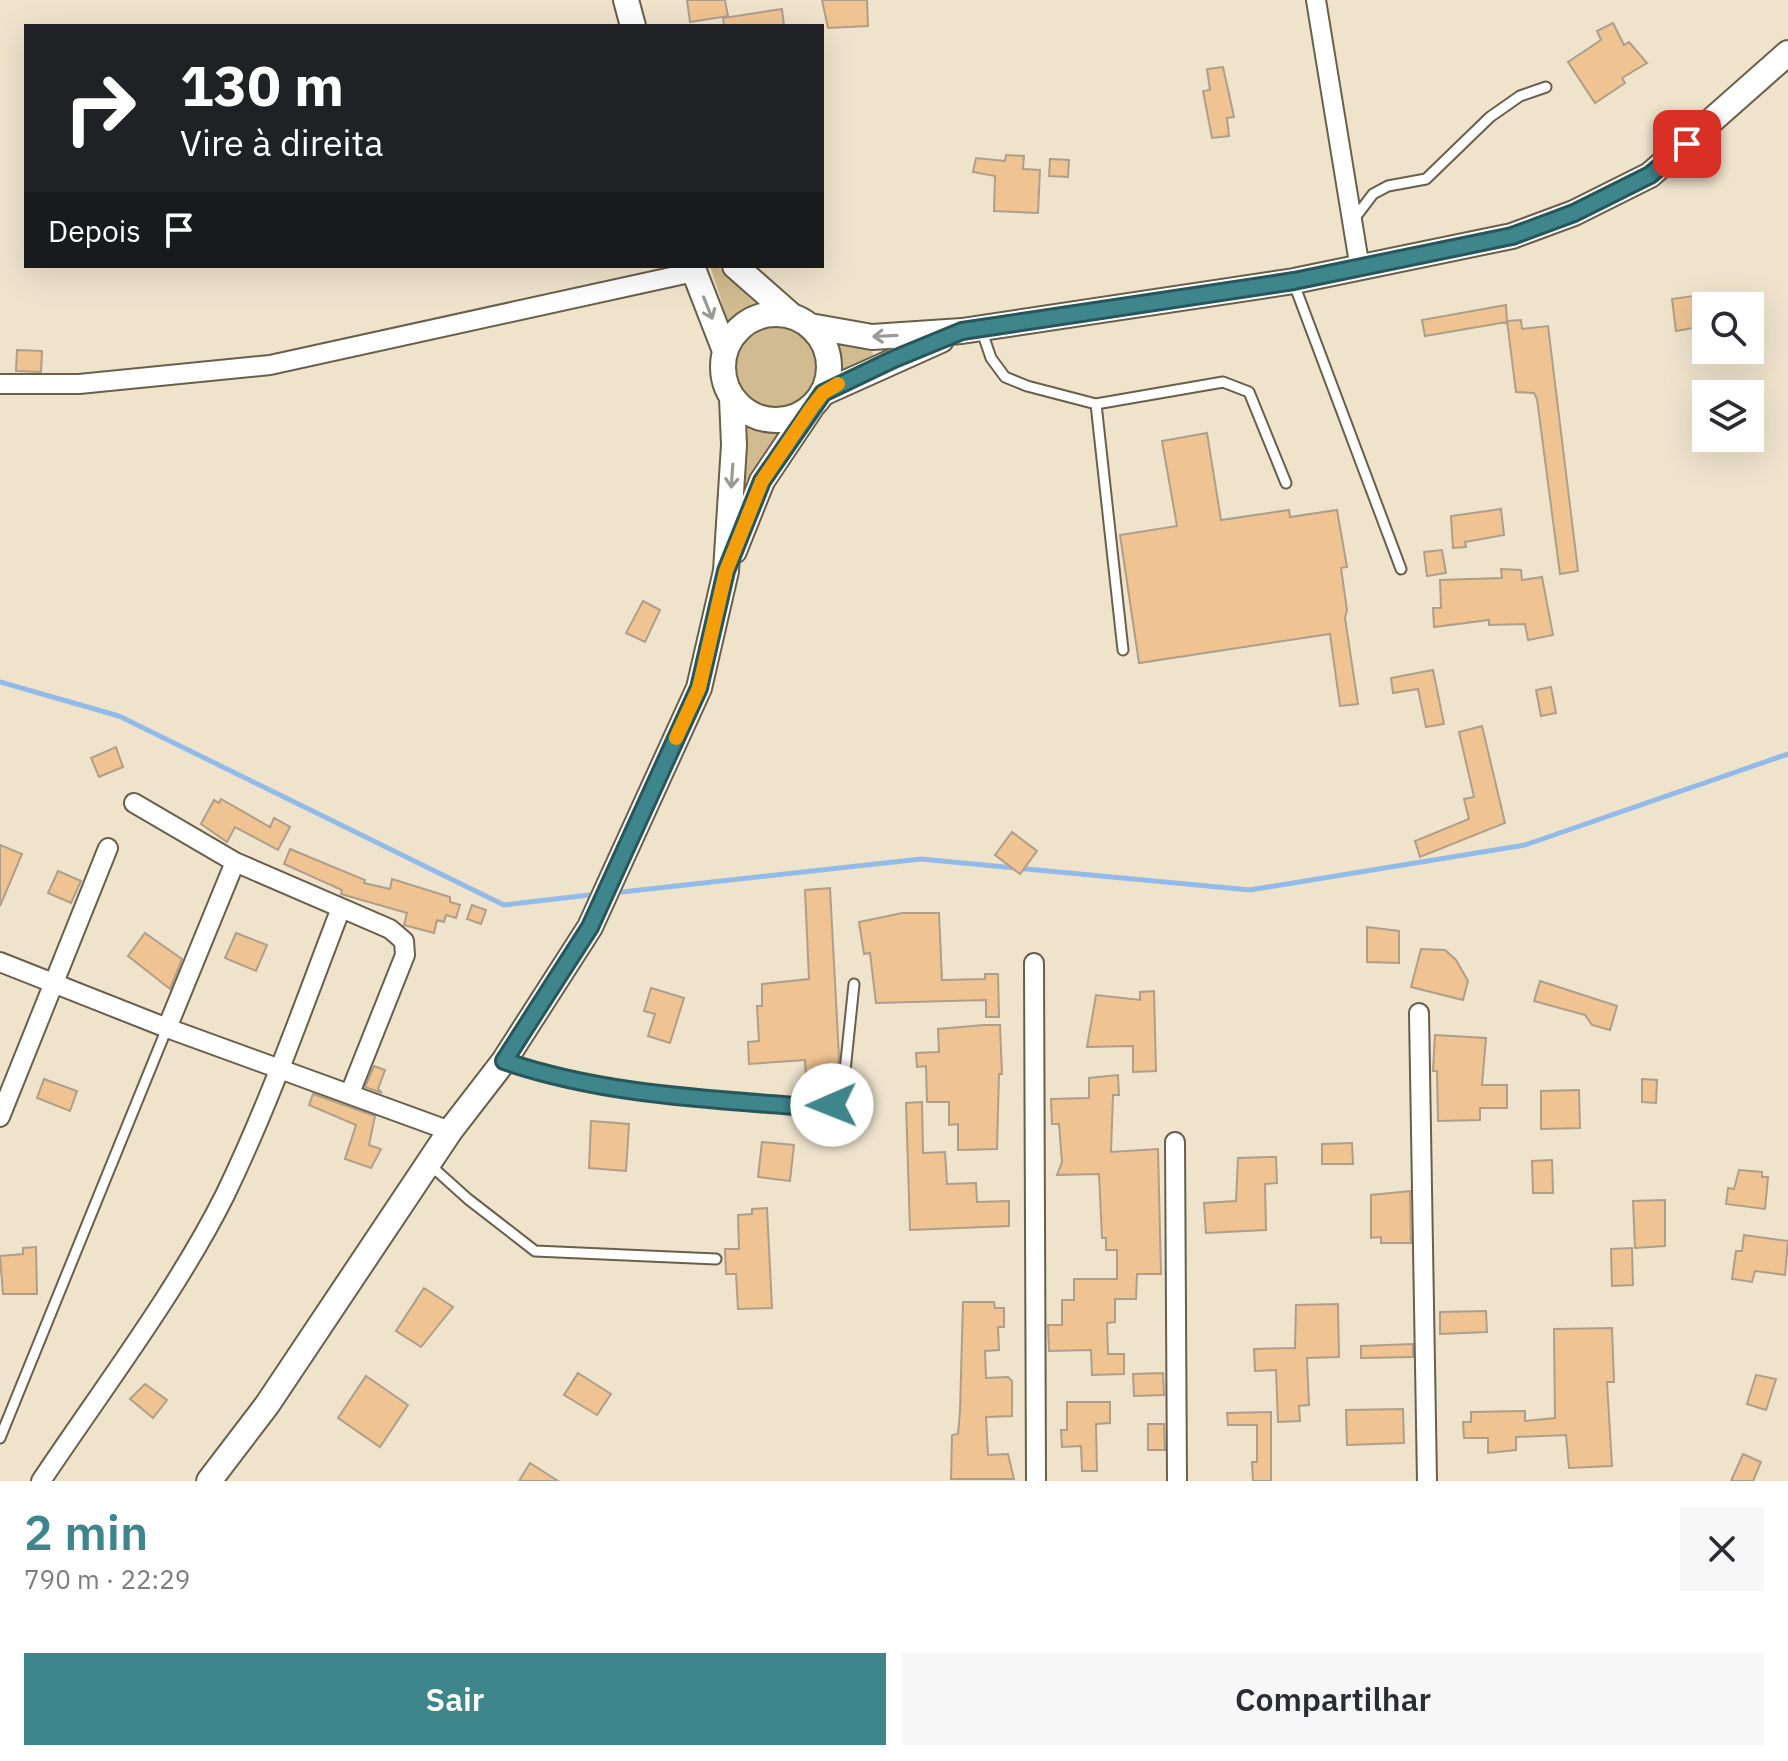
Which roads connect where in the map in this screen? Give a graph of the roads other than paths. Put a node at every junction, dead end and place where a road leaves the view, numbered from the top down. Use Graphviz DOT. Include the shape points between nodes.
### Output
graph roads {
  1 [pos="626,0"];
  2 [pos="1316,0"];
  3 [pos="632,24"];
  4 [pos="1788,53"];
  5 [pos="1546,87"];
  6 [pos="1352,221"];
  7 [pos="694,268"];
  8 [pos="737,268"];
  9 [pos="1360,269"];
  10 [pos="1294,281"];
  11 [pos="802,321"];
  12 [pos="971,330"];
  13 [pos="725,351"];
  14 [pos="0,384"];
  15 [pos="732,398"];
  16 [pos="818,400"];
  17 [pos="1096,404"];
  18 [pos="1286,483"];
  19 [pos="1401,569"];
  20 [pos="726,571"];
  21 [pos="1123,650"];
  22 [pos="134,803"];
  23 [pos="108,848"];
  24 [pos="235,862"];
  25 [pos="341,908"];
  26 [pos="0,962"];
  27 [pos="1034,963"];
  28 [pos="55,984"];
  29 [pos="854,984"];
  30 [pos="1419,1013"];
  31 [pos="167,1028"];
  32 [pos="504,1061"];
  33 [pos="279,1069"];
  34 [pos="350,1093"];
  35 [pos="0,1117"];
  36 [pos="450,1131"];
  37 [pos="1175,1142"];
  38 [pos="429,1164"];
  39 [pos="716,1259"];
  40 [pos="0,1438"];
  41 [pos="41,1481"];
  42 [pos="209,1481"];
  43 [pos="1036,1481"];
  44 [pos="1177,1481"];
  45 [pos="1427,1481"];
  1 -- 3 [label="main road"];
  2 -- 6 [label="street"];
  4 -- 9 [label="main road" via="1638,181 1512,236"];
  5 -- 6 [label="lane" via="1520,96 1490,117 1426,179 1373,194"];
  6 -- 9 [label="street"];
  7 -- 13 [label="main road, one-way"];
  7 -- 14 [label="street" via="270,365 79,384"];
  8 -- 11 [label="main road"];
  9 -- 10 [label="main road"];
  10 -- 12 [label="main road"];
  10 -- 19 [label="lane"];
  12 -- 11 [label="main road, one-way" via="872,337"];
  11 -- 13 [label="main road" via="760,316 744,324"];
  11 -- 16 [label="main road" via="822,340 829,357 829,376"];
  12 -- 16 [label="main road" via="894,359"];
  12 -- 17 [label="lane" via="1005,377"];
  13 -- 15 [label="main road" via="722,367"];
  15 -- 16 [label="main road" via="761,419 788,419"];
  15 -- 20 [label="main road, one-way"];
  16 -- 20 [label="main road" via="762,481"];
  17 -- 18 [label="lane" via="1223,382 1249,392"];
  17 -- 21 [label="lane"];
  20 -- 32 [label="main road" via="699,688 590,927"];
  22 -- 24 [label="street"];
  23 -- 28 [label="street"];
  24 -- 25 [label="street"];
  24 -- 31 [label="street"];
  25 -- 33 [label="street"];
  25 -- 34 [label="street" via="390,929 404,941 405,955"];
  26 -- 28 [label="street"];
  27 -- 43 [label="street"];
  28 -- 31 [label="street"];
  28 -- 35 [label="street"];
  29 -- 32 [label="lane" via="843,1090 840,1100 820,1108 625,1091 550,1077"];
  30 -- 45 [label="street"];
  31 -- 33 [label="street"];
  31 -- 40 [label="lane"];
  32 -- 36 [label="main road"];
  33 -- 34 [label="street"];
  33 -- 41 [label="street" via="224,1196"];
  34 -- 36 [label="street"];
  36 -- 38 [label="main road"];
  37 -- 44 [label="street"];
  38 -- 39 [label="lane" via="535,1251"];
  38 -- 42 [label="main road" via="267,1405"];
}
